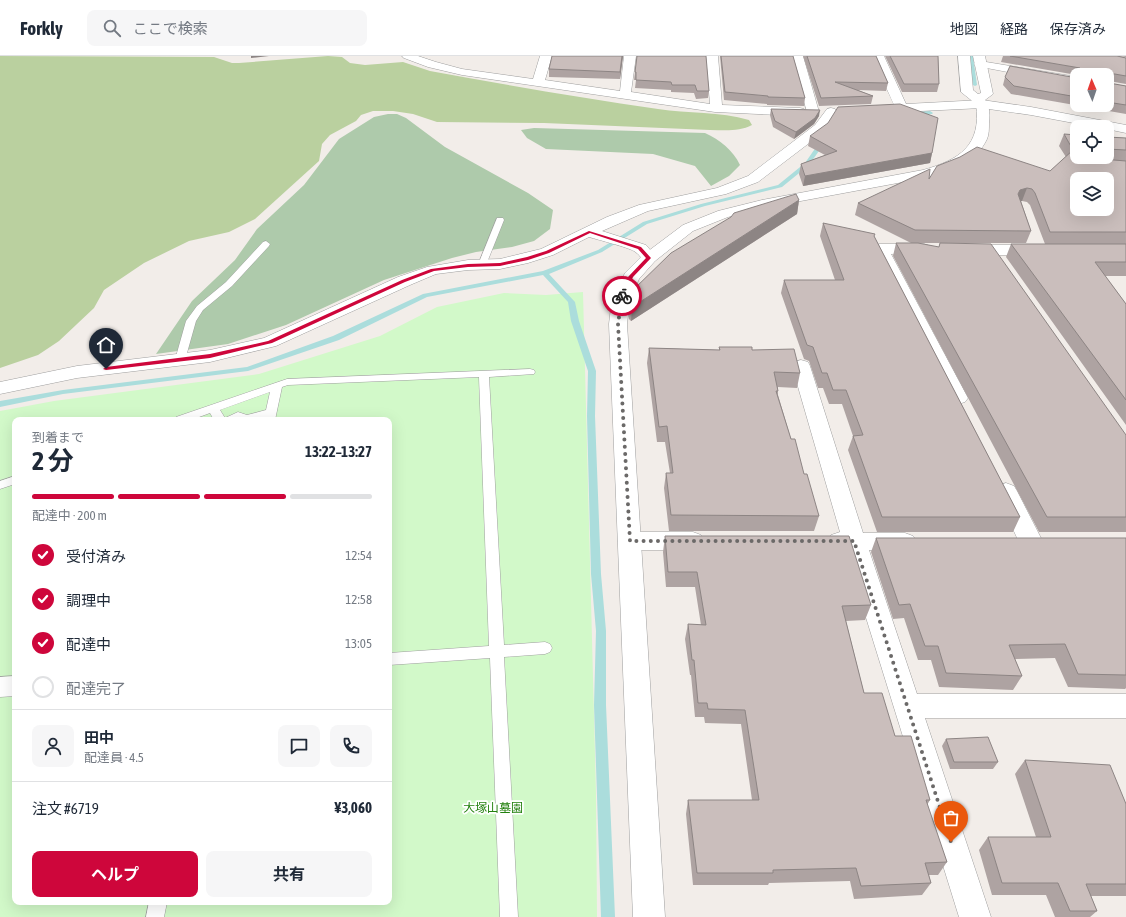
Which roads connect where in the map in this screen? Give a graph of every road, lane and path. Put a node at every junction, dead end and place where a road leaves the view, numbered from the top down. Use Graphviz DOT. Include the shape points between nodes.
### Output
graph roads {
  1 [pos="408,56"];
  2 [pos="546,56"];
  3 [pos="630,56"];
  4 [pos="712,56"];
  5 [pos="797,56"];
  6 [pos="878,56"];
  7 [pos="964,56"];
  8 [pos="979,60"];
  9 [pos="1070,80"];
  10 [pos="538,83"];
  11 [pos="625,95"];
  12 [pos="980,102"];
  13 [pos="715,108"];
  14 [pos="902,108"];
  15 [pos="870,110"];
  16 [pos="813,112"];
  17 [pos="1126,129"];
  18 [pos="500,220"];
  19 [pos="589,232"];
  20 [pos="266,244"];
  21 [pos="936,250"];
  22 [pos="952,250"];
  23 [pos="992,250"];
  24 [pos="1054,250"];
  25 [pos="644,253"];
  26 [pos="482,265"];
  27 [pos="1005,269"];
  28 [pos="180,360"];
  29 [pos="801,366"];
  30 [pos="530,372"];
  31 [pos="484,374"];
  32 [pos="277,385"];
  33 [pos="0,388"];
  34 [pos="213,408"];
  35 [pos="967,415"];
  36 [pos="270,416"];
  37 [pos="188,417"];
  38 [pos="218,417"];
  39 [pos="999,478"];
  40 [pos="12,481"];
  41 [pos="0,485"];
  42 [pos="630,541"];
  43 [pos="712,541"];
  44 [pos="815,541"];
  45 [pos="854,541"];
  46 [pos="923,542"];
  47 [pos="1008,542"];
  48 [pos="1031,542"];
  49 [pos="1055,542"];
  50 [pos="544,648"];
  51 [pos="497,651"];
  52 [pos="392,659"];
  53 [pos="12,682"];
  54 [pos="0,683"];
  55 [pos="12,690"];
  56 [pos="0,691"];
  57 [pos="907,706"];
  58 [pos="1126,706"];
  59 [pos="157,905"];
  60 [pos="155,917"];
  61 [pos="509,917"];
  62 [pos="649,917"];
  63 [pos="975,917"];
  1 -- 10 [label="street" via="462,72"];
  2 -- 10 [label="street"];
  3 -- 11 [label="street"];
  4 -- 13 [label="street"];
  5 -- 16 [label="street"];
  6 -- 14 [label="street"];
  7 -- 12 [label="street" via="967,92"];
  8 -- 9 [label="street"];
  8 -- 12 [label="street" via="987,94"];
  10 -- 11 [label="street"];
  11 -- 13 [label="street"];
  12 -- 14 [label="street"];
  12 -- 17 [label="street"];
  12 -- 25 [label="street" via="984,123 981,138 966,157 942,169 723,214 688,228"];
  13 -- 16 [label="street"];
  14 -- 15 [label="street"];
  16 -- 19 [label="street" via="835,112 820,128 753,179 721,191 644,208"];
  18 -- 26 [label="lane"];
  19 -- 25 [label="street"];
  19 -- 26 [label="street" via="528,258"];
  20 -- 28 [label="lane" via="228,284 200,308 191,321"];
  21 -- 35 [label="street" via="880,249"];
  22 -- 23 [label="street"];
  23 -- 24 [label="street" via="1035,243"];
  23 -- 27 [label="street"];
  25 -- 42 [label="street" via="621,298 618,324"];
  26 -- 28 [label="street" via="433,270 270,342"];
  28 -- 33 [label="street" via="77,372"];
  29 -- 45 [label="street"];
  30 -- 31 [label="lane"];
  31 -- 32 [label="lane" via="287,382"];
  31 -- 51 [label="lane"];
  32 -- 34 [label="lane"];
  32 -- 36 [label="lane"];
  34 -- 37 [label="lane"];
  34 -- 38 [label="lane"];
  39 -- 48 [label="street"];
  40 -- 41 [label="lane"];
  42 -- 43 [label="street"];
  42 -- 62 [label="street"];
  44 -- 45 [label="street"];
  45 -- 46 [label="street"];
  45 -- 57 [label="street"];
  47 -- 48 [label="street"];
  48 -- 49 [label="street"];
  50 -- 51 [label="lane"];
  51 -- 52 [label="lane"];
  51 -- 61 [label="lane"];
  53 -- 54 [label="lane"];
  55 -- 56 [label="lane"];
  57 -- 58 [label="street"];
  57 -- 63 [label="street"];
  59 -- 60 [label="lane"];
}
